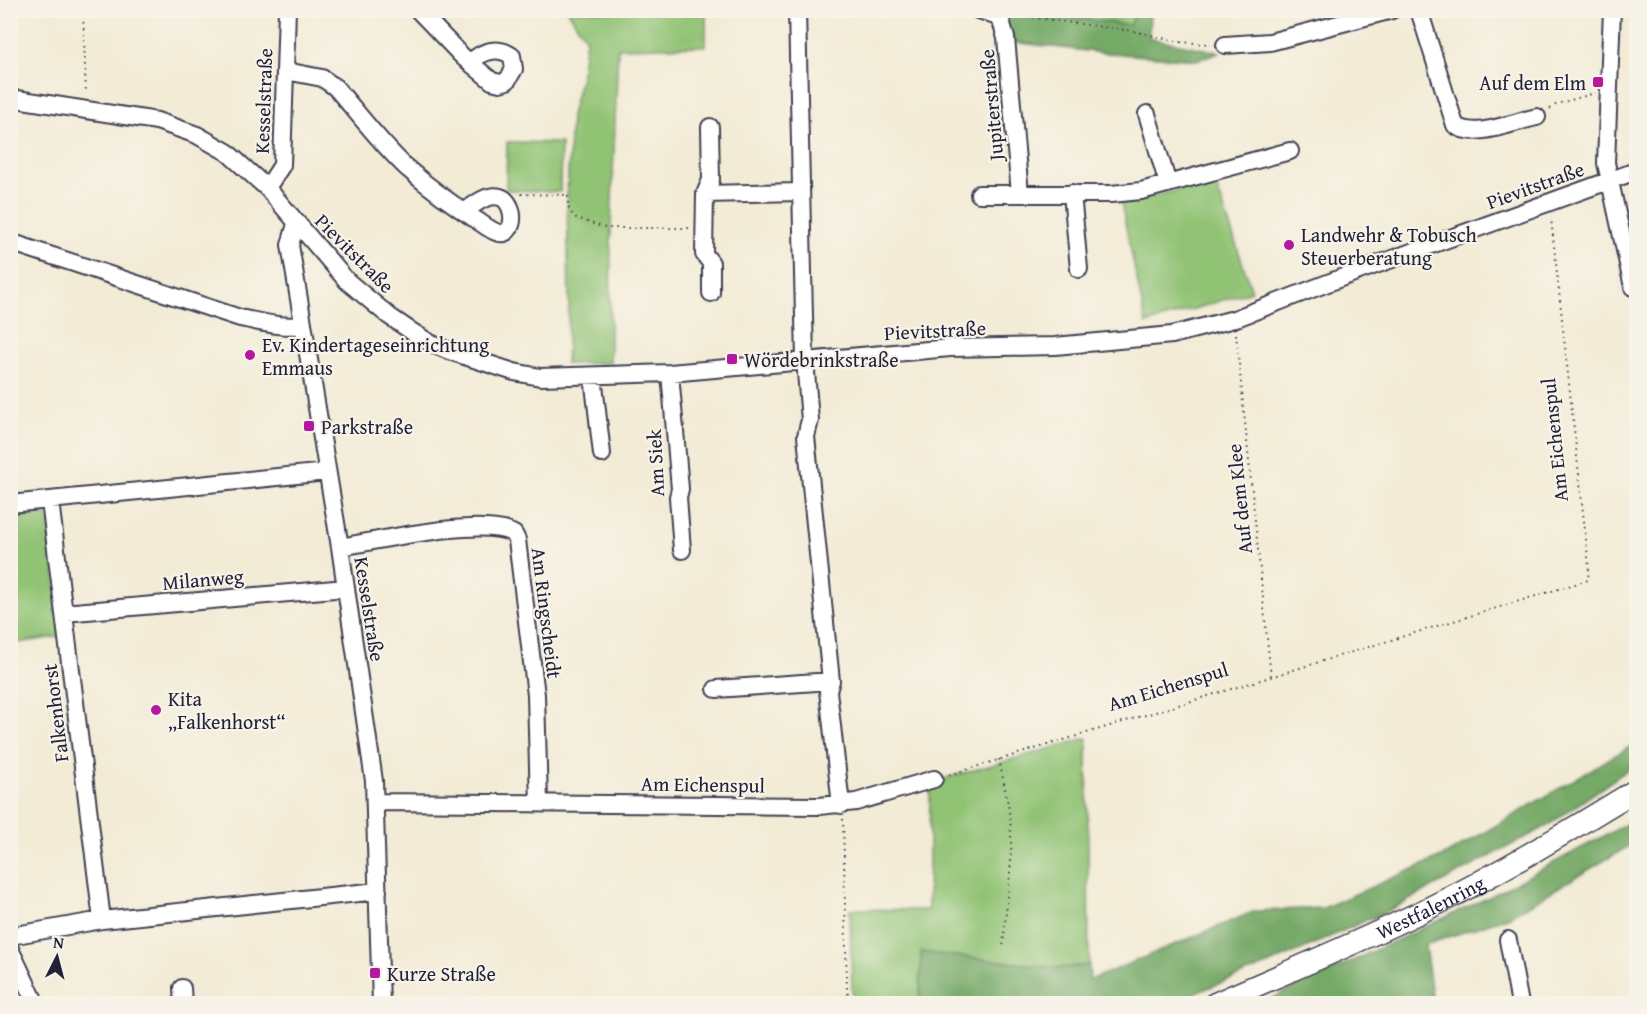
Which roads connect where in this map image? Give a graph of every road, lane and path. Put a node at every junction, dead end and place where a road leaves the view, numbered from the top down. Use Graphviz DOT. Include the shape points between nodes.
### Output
graph roads {
  1 [pos="83,10"];
  2 [pos="287,10"];
  3 [pos="418,10"];
  4 [pos="797,10"];
  5 [pos="978,10"];
  6 [pos="1392,10"];
  7 [pos="1419,10"];
  8 [pos="1612,10"];
  9 [pos="996,15"];
  10 [pos="1225,45"];
  11 [pos="471,63"];
  12 [pos="286,71"];
  13 [pos="1609,89"];
  14 [pos="10,98"];
  15 [pos="87,109"];
  16 [pos="1147,114"];
  17 [pos="1538,117"];
  18 [pos="710,127"];
  19 [pos="1290,151"];
  20 [pos="1636,171"];
  21 [pos="1610,180"];
  22 [pos="1168,184"];
  23 [pos="267,188"];
  24 [pos="800,192"];
  25 [pos="1072,193"];
  26 [pos="705,194"];
  27 [pos="979,194"];
  28 [pos="1020,194"];
  29 [pos="507,201"];
  30 [pos="1549,203"];
  31 [pos="464,212"];
  32 [pos="296,224"];
  33 [pos="704,227"];
  34 [pos="10,242"];
  35 [pos="1079,269"];
  36 [pos="1633,287"];
  37 [pos="711,293"];
  38 [pos="1234,319"];
  39 [pos="303,325"];
  40 [pos="805,360"];
  41 [pos="670,373"];
  42 [pos="593,376"];
  43 [pos="602,454"];
  44 [pos="327,472"];
  45 [pos="50,501"];
  46 [pos="10,504"];
  47 [pos="339,547"];
  48 [pos="682,550"];
  49 [pos="346,588"];
  50 [pos="64,613"];
  51 [pos="1270,677"];
  52 [pos="831,681"];
  53 [pos="716,689"];
  54 [pos="999,759"];
  55 [pos="934,779"];
  56 [pos="1636,790"];
  57 [pos="376,802"];
  58 [pos="539,803"];
  59 [pos="841,804"];
  60 [pos="378,891"];
  61 [pos="102,920"];
  62 [pos="10,936"];
  63 [pos="1508,940"];
  64 [pos="10,949"];
  65 [pos="1003,949"];
  66 [pos="36,1004"];
  67 [pos="381,1004"];
  68 [pos="854,1004"];
  69 [pos="1214,1004"];
  70 [pos="1520,1004"];
  1 -- 15 [label="path"];
  2 -- 12 [label="street, Kesselstraße"];
  3 -- 11 [label="street"];
  4 -- 24 [label="street"];
  5 -- 9 [label="street"];
  6 -- 10 [label="street" via="1270,42"];
  7 -- 17 [label="street" via="1455,125 1460,130 1478,132"];
  8 -- 13 [label="street"];
  9 -- 10 [label="path" via="1029,16 1180,42"];
  9 -- 28 [label="street, Jupiterstraße" via="1009,54"];
  12 -- 23 [label="street, Kesselstraße" via="282,165"];
  12 -- 31 [label="street" via="322,78 335,87 407,168"];
  13 -- 17 [label="path" via="1557,104"];
  13 -- 21 [label="street" via="1606,163"];
  14 -- 15 [label="street, Pievitstraße"];
  15 -- 23 [label="street, Pievitstraße" via="157,122 197,135 227,152"];
  16 -- 22 [label="street"];
  18 -- 26 [label="street" via="711,180"];
  19 -- 22 [label="street"];
  20 -- 21 [label="street, Pievitstraße"];
  21 -- 30 [label="street, Pievitstraße"];
  21 -- 36 [label="street"];
  22 -- 25 [label="street" via="1112,194"];
  23 -- 32 [label="street, Pievitstraße"];
  24 -- 26 [label="street"];
  24 -- 40 [label="street"];
  25 -- 28 [label="street"];
  25 -- 35 [label="street"];
  26 -- 33 [label="street"];
  27 -- 28 [label="street"];
  29 -- 31 [label="street" via="494,196 485,198"];
  29 -- 31 [label="street" via="511,216 505,233"];
  29 -- 33 [label="path" via="517,194 568,195 568,207 574,218 605,228"];
  30 -- 38 [label="street, Pievitstraße"];
  30 -- 51 [label="path, Am Eichenspul" via="1588,580"];
  32 -- 39 [label="street, Kesselstraße" via="290,245"];
  32 -- 42 [label="street, Pievitstraße" via="361,293 430,343 514,372"];
  33 -- 37 [label="street" via="704,254 711,262"];
  34 -- 39 [label="street" via="240,318 273,325"];
  38 -- 40 [label="street, Pievitstraße" via="1173,335"];
  38 -- 51 [label="path, Auf dem Klee"];
  39 -- 44 [label="street, Kesselstraße"];
  40 -- 41 [label="street, Pievitstraße"];
  40 -- 52 [label="street" via="810,420 806,436"];
  41 -- 42 [label="street, Pievitstraße"];
  41 -- 48 [label="street, Am Siek"];
  42 -- 43 [label="street"];
  44 -- 45 [label="street"];
  44 -- 47 [label="street, Kesselstraße"];
  45 -- 46 [label="street"];
  45 -- 50 [label="street, Falkenhorst"];
  47 -- 49 [label="street, Kesselstraße"];
  47 -- 58 [label="street, Am Ringscheidt" via="454,529 502,529 514,534 536,695"];
  49 -- 50 [label="street, Milanweg"];
  49 -- 57 [label="street, Kesselstraße"];
  50 -- 61 [label="street, Falkenhorst"];
  51 -- 54 [label="path, Am Eichenspul"];
  52 -- 53 [label="street"];
  52 -- 59 [label="street" via="828,692"];
  54 -- 55 [label="path, Am Eichenspul"];
  54 -- 65 [label="path" via="1011,836"];
  55 -- 59 [label="street, Am Eichenspul"];
  56 -- 69 [label="main road, Westfalenring" via="1440,903"];
  57 -- 58 [label="street, Am Eichenspul"];
  57 -- 60 [label="street, Kesselstraße"];
  58 -- 59 [label="street, Am Eichenspul"];
  59 -- 68 [label="path" via="847,989"];
  60 -- 61 [label="street"];
  60 -- 67 [label="street, Kesselstraße"];
  61 -- 62 [label="street"];
  63 -- 70 [label="street"];
  64 -- 66 [label="street"];
}
